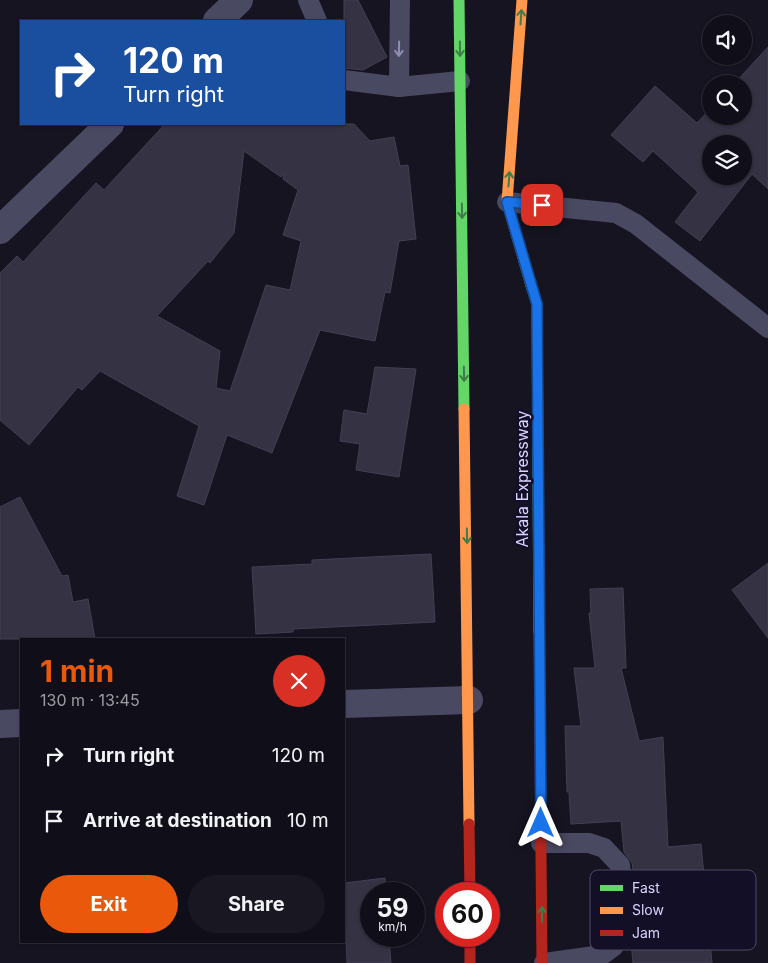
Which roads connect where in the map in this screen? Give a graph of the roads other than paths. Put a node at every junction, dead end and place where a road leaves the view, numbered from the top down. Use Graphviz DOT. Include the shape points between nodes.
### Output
graph roads {
  1 [pos="239,0"];
  2 [pos="308,0"];
  3 [pos="400,0"];
  4 [pos="459,0"];
  5 [pos="522,0"];
  6 [pos="218,20"];
  7 [pos="316,20"];
  8 [pos="345,80"];
  9 [pos="460,81"];
  10 [pos="399,87"];
  11 [pos="109,125"];
  12 [pos="507,202"];
  13 [pos="0,230"];
  14 [pos="768,328"];
  15 [pos="469,700"];
  16 [pos="345,704"];
  17 [pos="20,723"];
  18 [pos="0,724"];
  19 [pos="541,843"];
  20 [pos="621,870"];
  21 [pos="470,882"];
  22 [pos="470,947"];
  23 [pos="609,950"];
  24 [pos="470,963"];
  25 [pos="543,963"];
  1 -- 6 [label="street"];
  2 -- 7 [label="lane"];
  3 -- 10 [label="lane, one-way"];
  4 -- 9 [label="main road, one-way"];
  12 -- 5 [label="main road, Akala Expressway, one-way"];
  8 -- 10 [label="lane"];
  9 -- 10 [label="lane"];
  9 -- 15 [label="main road, one-way"];
  11 -- 13 [label="street"];
  12 -- 14 [label="lane" via="616,213 636,224"];
  12 -- 19 [label="main road, Akala Expressway" via="537,304"];
  15 -- 16 [label="street"];
  15 -- 21 [label="main road"];
  17 -- 18 [label="street"];
  19 -- 20 [label="lane" via="589,843 604,848"];
  25 -- 19 [label="main road, Akala Expressway, one-way"];
  22 -- 24 [label="main road"];
  23 -- 25 [label="lane" via="602,955"];
}
